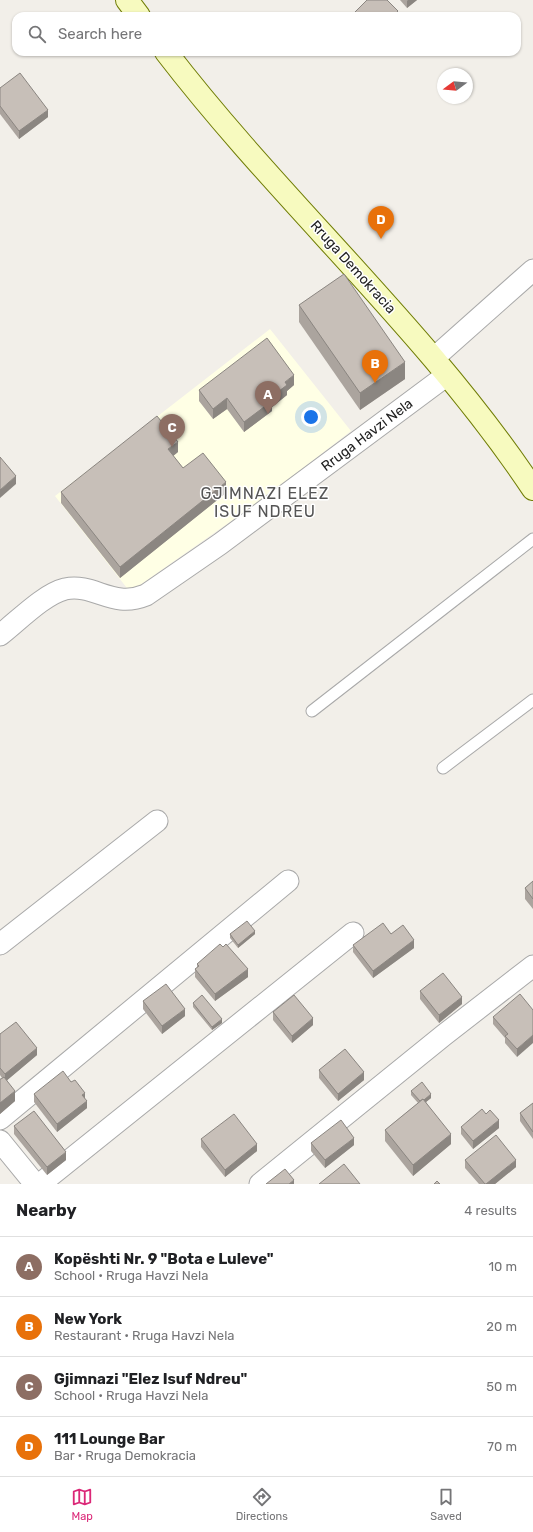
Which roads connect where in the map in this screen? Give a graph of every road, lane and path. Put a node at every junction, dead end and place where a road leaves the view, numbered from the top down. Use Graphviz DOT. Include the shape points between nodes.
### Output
graph roads {
  1 [pos="127,0"];
  2 [pos="136,12"];
  3 [pos="169,56"];
  4 [pos="533,270"];
  5 [pos="440,367"];
  6 [pos="533,489"];
  7 [pos="533,539"];
  8 [pos="0,635"];
  9 [pos="533,700"];
  10 [pos="312,711"];
  11 [pos="443,768"];
  12 [pos="157,821"];
  13 [pos="288,881"];
  14 [pos="353,933"];
  15 [pos="0,944"];
  16 [pos="533,966"];
  17 [pos="0,1119"];
  18 [pos="0,1142"];
  19 [pos="35,1184"];
  20 [pos="40,1184"];
  21 [pos="260,1184"];
  1 -- 2 [label="main road"];
  3 -- 5 [label="main road, Rruga Demokracia" via="250,154 384,300"];
  4 -- 5 [label="street, Rruga Havzi Nela"];
  5 -- 6 [label="main road, Rruga Demokracia" via="491,430"];
  5 -- 8 [label="street, Rruga Havzi Nela" via="220,544 146,594 134,600 120,599 80,588 66,589 41,603"];
  7 -- 10 [label="lane"];
  9 -- 11 [label="lane"];
  12 -- 15 [label="street"];
  13 -- 17 [label="street"];
  14 -- 20 [label="street"];
  16 -- 21 [label="street"];
  18 -- 19 [label="street"];
}
